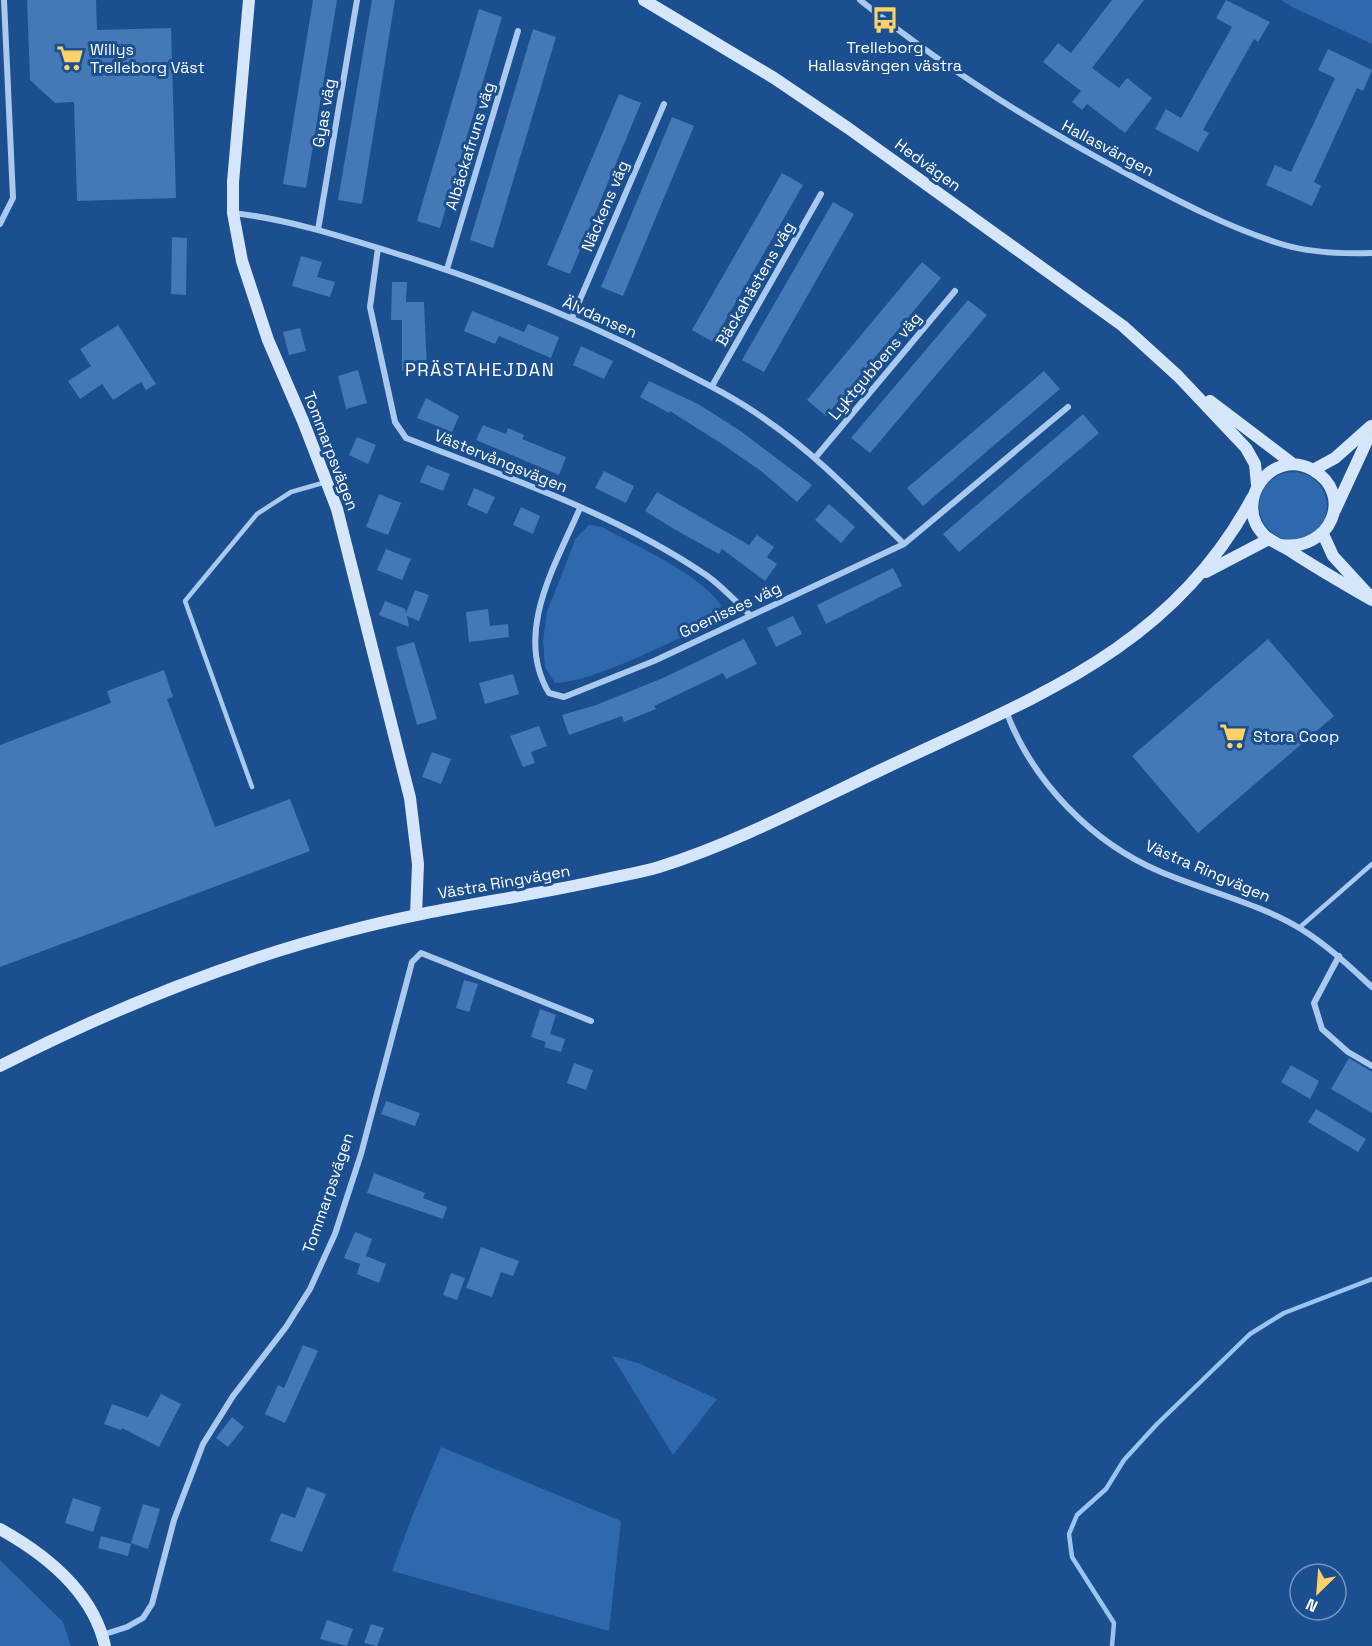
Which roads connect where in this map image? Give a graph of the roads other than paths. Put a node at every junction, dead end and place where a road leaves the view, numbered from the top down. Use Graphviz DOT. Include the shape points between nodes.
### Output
graph roads {
  1 [pos="4,0"];
  2 [pos="249,0"];
  3 [pos="357,0"];
  4 [pos="644,0"];
  5 [pos="860,0"];
  6 [pos="518,31"];
  7 [pos="664,104"];
  8 [pos="821,194"];
  9 [pos="233,213"];
  10 [pos="0,224"];
  11 [pos="318,230"];
  12 [pos="378,248"];
  13 [pos="1372,253"];
  14 [pos="447,269"];
  15 [pos="955,291"];
  16 [pos="572,318"];
  17 [pos="1178,376"];
  18 [pos="712,386"];
  19 [pos="1068,407"];
  20 [pos="1372,425"];
  21 [pos="1372,430"];
  22 [pos="815,458"];
  23 [pos="1293,464"];
  24 [pos="1313,470"];
  25 [pos="327,482"];
  26 [pos="1257,485"];
  27 [pos="1252,498"];
  28 [pos="580,508"];
  29 [pos="1333,514"];
  30 [pos="1323,534"];
  31 [pos="1269,539"];
  32 [pos="904,544"];
  33 [pos="1281,545"];
  34 [pos="1199,576"];
  35 [pos="1372,599"];
  36 [pos="750,615"];
  37 [pos="1006,711"];
  38 [pos="252,788"];
  39 [pos="1372,864"];
  40 [pos="416,915"];
  41 [pos="1299,928"];
  42 [pos="1339,956"];
  43 [pos="1372,987"];
  44 [pos="591,1021"];
  45 [pos="0,1066"];
  46 [pos="1372,1066"];
  47 [pos="0,1529"];
  48 [pos="104,1640"];
  1 -- 10 [label="street" via="13,198"];
  2 -- 9 [label="main road, Tommarpsvägen"];
  3 -- 11 [label="street, Gyas väg"];
  4 -- 17 [label="main road, Hedvägen" via="774,78 848,128 1124,326"];
  5 -- 13 [label="street, Hallasvängen" via="994,98 1167,195 1279,244 1321,252"];
  6 -- 14 [label="street, Albäckafruns väg"];
  7 -- 16 [label="street, Näckens väg"];
  8 -- 18 [label="street, Bäckahästens väg"];
  9 -- 11 [label="street, Älvdansen"];
  9 -- 25 [label="main road, Tommarpsvägen" via="253,299"];
  11 -- 12 [label="street, Älvdansen"];
  12 -- 14 [label="street, Älvdansen"];
  12 -- 28 [label="street, Västervångsvägen" via="370,307 394,422 406,438"];
  14 -- 16 [label="street, Älvdansen"];
  15 -- 22 [label="street, Lyktgubbens väg"];
  16 -- 18 [label="street, Älvdansen"];
  17 -- 23 [label="main road, Hedvägen"];
  17 -- 26 [label="main road, Hedvägen" via="1246,448 1255,464"];
  18 -- 22 [label="street, Älvdansen" via="766,420"];
  19 -- 32 [label="street, Goenisses väg"];
  20 -- 24 [label="main road" via="1335,458"];
  21 -- 29 [label="main road"];
  22 -- 32 [label="street, Älvdansen"];
  23 -- 24 [label="main road, Hedvägen"];
  23 -- 26 [label="main road" via="1273,470"];
  24 -- 29 [label="main road" via="1331,490"];
  25 -- 38 [label="lane" via="291,492 257,514 185,601"];
  25 -- 40 [label="main road, Tommarpsvägen" via="410,798 418,864"];
  26 -- 27 [label="main road"];
  27 -- 31 [label="main road" via="1254,521"];
  27 -- 34 [label="main road, Västra Ringvägen" via="1235,530"];
  28 -- 36 [label="street, Västervångsvägen" via="645,536 699,570"];
  28 -- 36 [label="street, Goenisses väg" via="536,619 535,653 541,680 549,693 564,697 654,661"];
  29 -- 30 [label="main road"];
  30 -- 33 [label="main road" via="1306,545"];
  30 -- 35 [label="main road" via="1333,556"];
  31 -- 33 [label="main road"];
  31 -- 34 [label="main road, Västra Ringvägen"];
  32 -- 36 [label="street, Goenisses väg"];
  33 -- 35 [label="main road"];
  34 -- 37 [label="main road, Västra Ringvägen" via="1129,640 1074,678"];
  37 -- 40 [label="main road, Västra Ringvägen" via="731,842 656,868"];
  37 -- 41 [label="street, Västra Ringvägen" via="1018,740 1049,785 1070,811 1109,843 1158,871"];
  39 -- 41 [label="lane"];
  40 -- 45 [label="main road, Västra Ringvägen" via="228,967 47,1042"];
  41 -- 42 [label="street, Västra Ringvägen"];
  42 -- 43 [label="street, Västra Ringvägen"];
  42 -- 46 [label="street" via="1314,1003 1322,1029"];
  44 -- 48 [label="street, Tommarpsvägen" via="421,953 411,962 361,1155 310,1289 203,1444 174,1520 148,1611 143,1618"];
  47 -- 48 [label="main road, Tommarpsvägen" via="51,1562 87,1606"];
}
